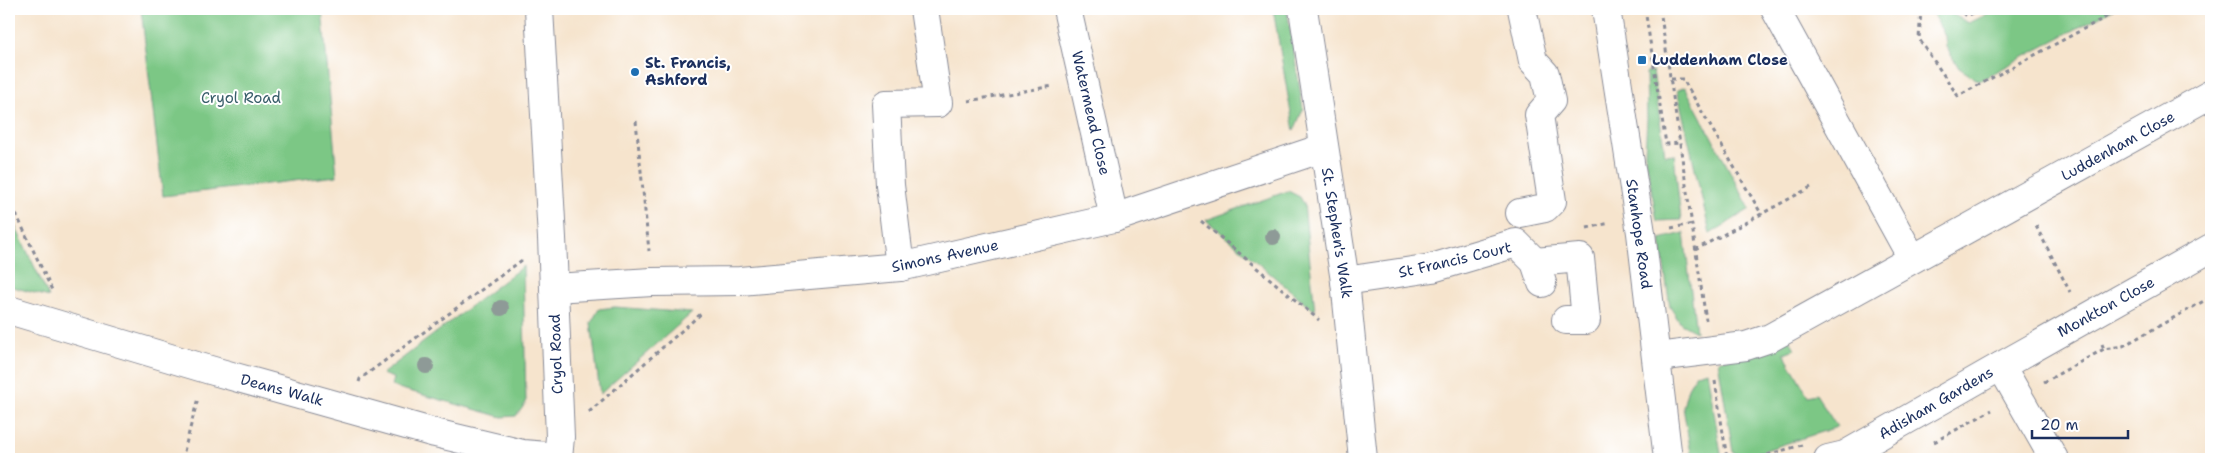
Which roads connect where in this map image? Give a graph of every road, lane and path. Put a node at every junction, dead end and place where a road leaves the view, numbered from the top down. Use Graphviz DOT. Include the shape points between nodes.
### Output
graph roads {
  1 [pos="539,9"];
  2 [pos="924,9"];
  3 [pos="1067,9"];
  4 [pos="1303,9"];
  5 [pos="1522,9"];
  6 [pos="1606,9"];
  7 [pos="1645,9"];
  8 [pos="1660,9"];
  9 [pos="1775,9"];
  10 [pos="1921,9"];
  11 [pos="1956,9"];
  12 [pos="1981,9"];
  13 [pos="2120,9"];
  14 [pos="1671,80"];
  15 [pos="1083,81"];
  16 [pos="2211,94"];
  17 [pos="938,102"];
  18 [pos="636,121"];
  19 [pos="1680,143"];
  20 [pos="1323,148"];
  21 [pos="1811,187"];
  22 [pos="2024,198"];
  23 [pos="9,199"];
  24 [pos="1762,215"];
  25 [pos="1114,218"];
  26 [pos="1197,218"];
  27 [pos="552,238"];
  28 [pos="2211,248"];
  29 [pos="1695,250"];
  30 [pos="1912,258"];
  31 [pos="1531,263"];
  32 [pos="900,267"];
  33 [pos="1345,281"];
  34 [pos="652,282"];
  35 [pos="554,288"];
  36 [pos="2211,297"];
  37 [pos="9,310"];
  38 [pos="704,312"];
  39 [pos="2087,318"];
  40 [pos="1566,320"];
  41 [pos="54,322"];
  42 [pos="1352,336"];
  43 [pos="1710,350"];
  44 [pos="1656,357"];
  45 [pos="2001,366"];
  46 [pos="210,370"];
  47 [pos="352,408"];
  48 [pos="589,412"];
  49 [pos="1806,444"];
  50 [pos="558,458"];
  51 [pos="182,459"];
  52 [pos="1363,459"];
  53 [pos="1668,459"];
  54 [pos="1727,459"];
  55 [pos="1752,459"];
  56 [pos="1828,459"];
  57 [pos="2054,459"];
  1 -- 27 [label="street, Cryol Road"];
  2 -- 17 [label="street"];
  3 -- 15 [label="street, Watermead Close"];
  4 -- 20 [label="street, St. Stephen's Walk"];
  5 -- 31 [label="street" via="1533,61 1545,74 1551,101 1539,115 1552,201 1545,208 1519,209"];
  6 -- 44 [label="street, Stanhope Road"];
  7 -- 19 [label="path" via="1666,144"];
  8 -- 14 [label="path"];
  9 -- 30 [label="street"];
  10 -- 13 [label="path" via="1919,39 1958,96"];
  11 -- 12 [label="path" via="1967,16"];
  14 -- 19 [label="path"];
  14 -- 24 [label="path" via="1683,79"];
  15 -- 17 [label="path" via="949,104"];
  15 -- 25 [label="street, Watermead Close"];
  16 -- 22 [label="street, Luddenham Close"];
  17 -- 32 [label="street" via="886,104 890,186"];
  18 -- 34 [label="path"];
  19 -- 29 [label="path"];
  20 -- 25 [label="street, Simons Avenue"];
  20 -- 33 [label="street, St. Stephen's Walk"];
  21 -- 24 [label="path"];
  22 -- 30 [label="street, Luddenham Close"];
  22 -- 39 [label="path" via="2034,224"];
  23 -- 41 [label="path" via="57,300"];
  24 -- 29 [label="path"];
  25 -- 32 [label="street, Simons Avenue"];
  26 -- 42 [label="path" via="1321,322 1326,340"];
  27 -- 35 [label="street, Cryol Road"];
  27 -- 47 [label="path" via="360,379"];
  28 -- 39 [label="street, Monkton Close"];
  29 -- 43 [label="path"];
  30 -- 43 [label="street, Luddenham Close" via="1770,338 1746,346"];
  31 -- 33 [label="street, St Francis Court" via="1432,268"];
  31 -- 40 [label="street, St Francis Court" via="1580,258 1586,320"];
  32 -- 34 [label="street, Simons Avenue" via="740,281"];
  33 -- 42 [label="street, St. Stephen's Walk"];
  34 -- 35 [label="street, Simons Avenue"];
  35 -- 50 [label="street, Cryol Road"];
  36 -- 39 [label="path" via="2123,346 2104,348"];
  37 -- 41 [label="street, Deans Walk"];
  38 -- 48 [label="path"];
  39 -- 45 [label="street, Monkton Close"];
  41 -- 46 [label="street, Deans Walk"];
  42 -- 52 [label="street, St. Stephen's Walk"];
  43 -- 44 [label="street, Luddenham Close"];
  43 -- 54 [label="path"];
  44 -- 53 [label="street, Stanhope Road"];
  45 -- 56 [label="street, Adisham Gardens" via="1846,455"];
  45 -- 57 [label="street, Adisham Gardens"];
  46 -- 47 [label="street, Deans Walk"];
  46 -- 51 [label="path" via="200,391"];
  47 -- 50 [label="street, Deans Walk" via="435,433 523,454"];
  49 -- 55 [label="path"];
}
